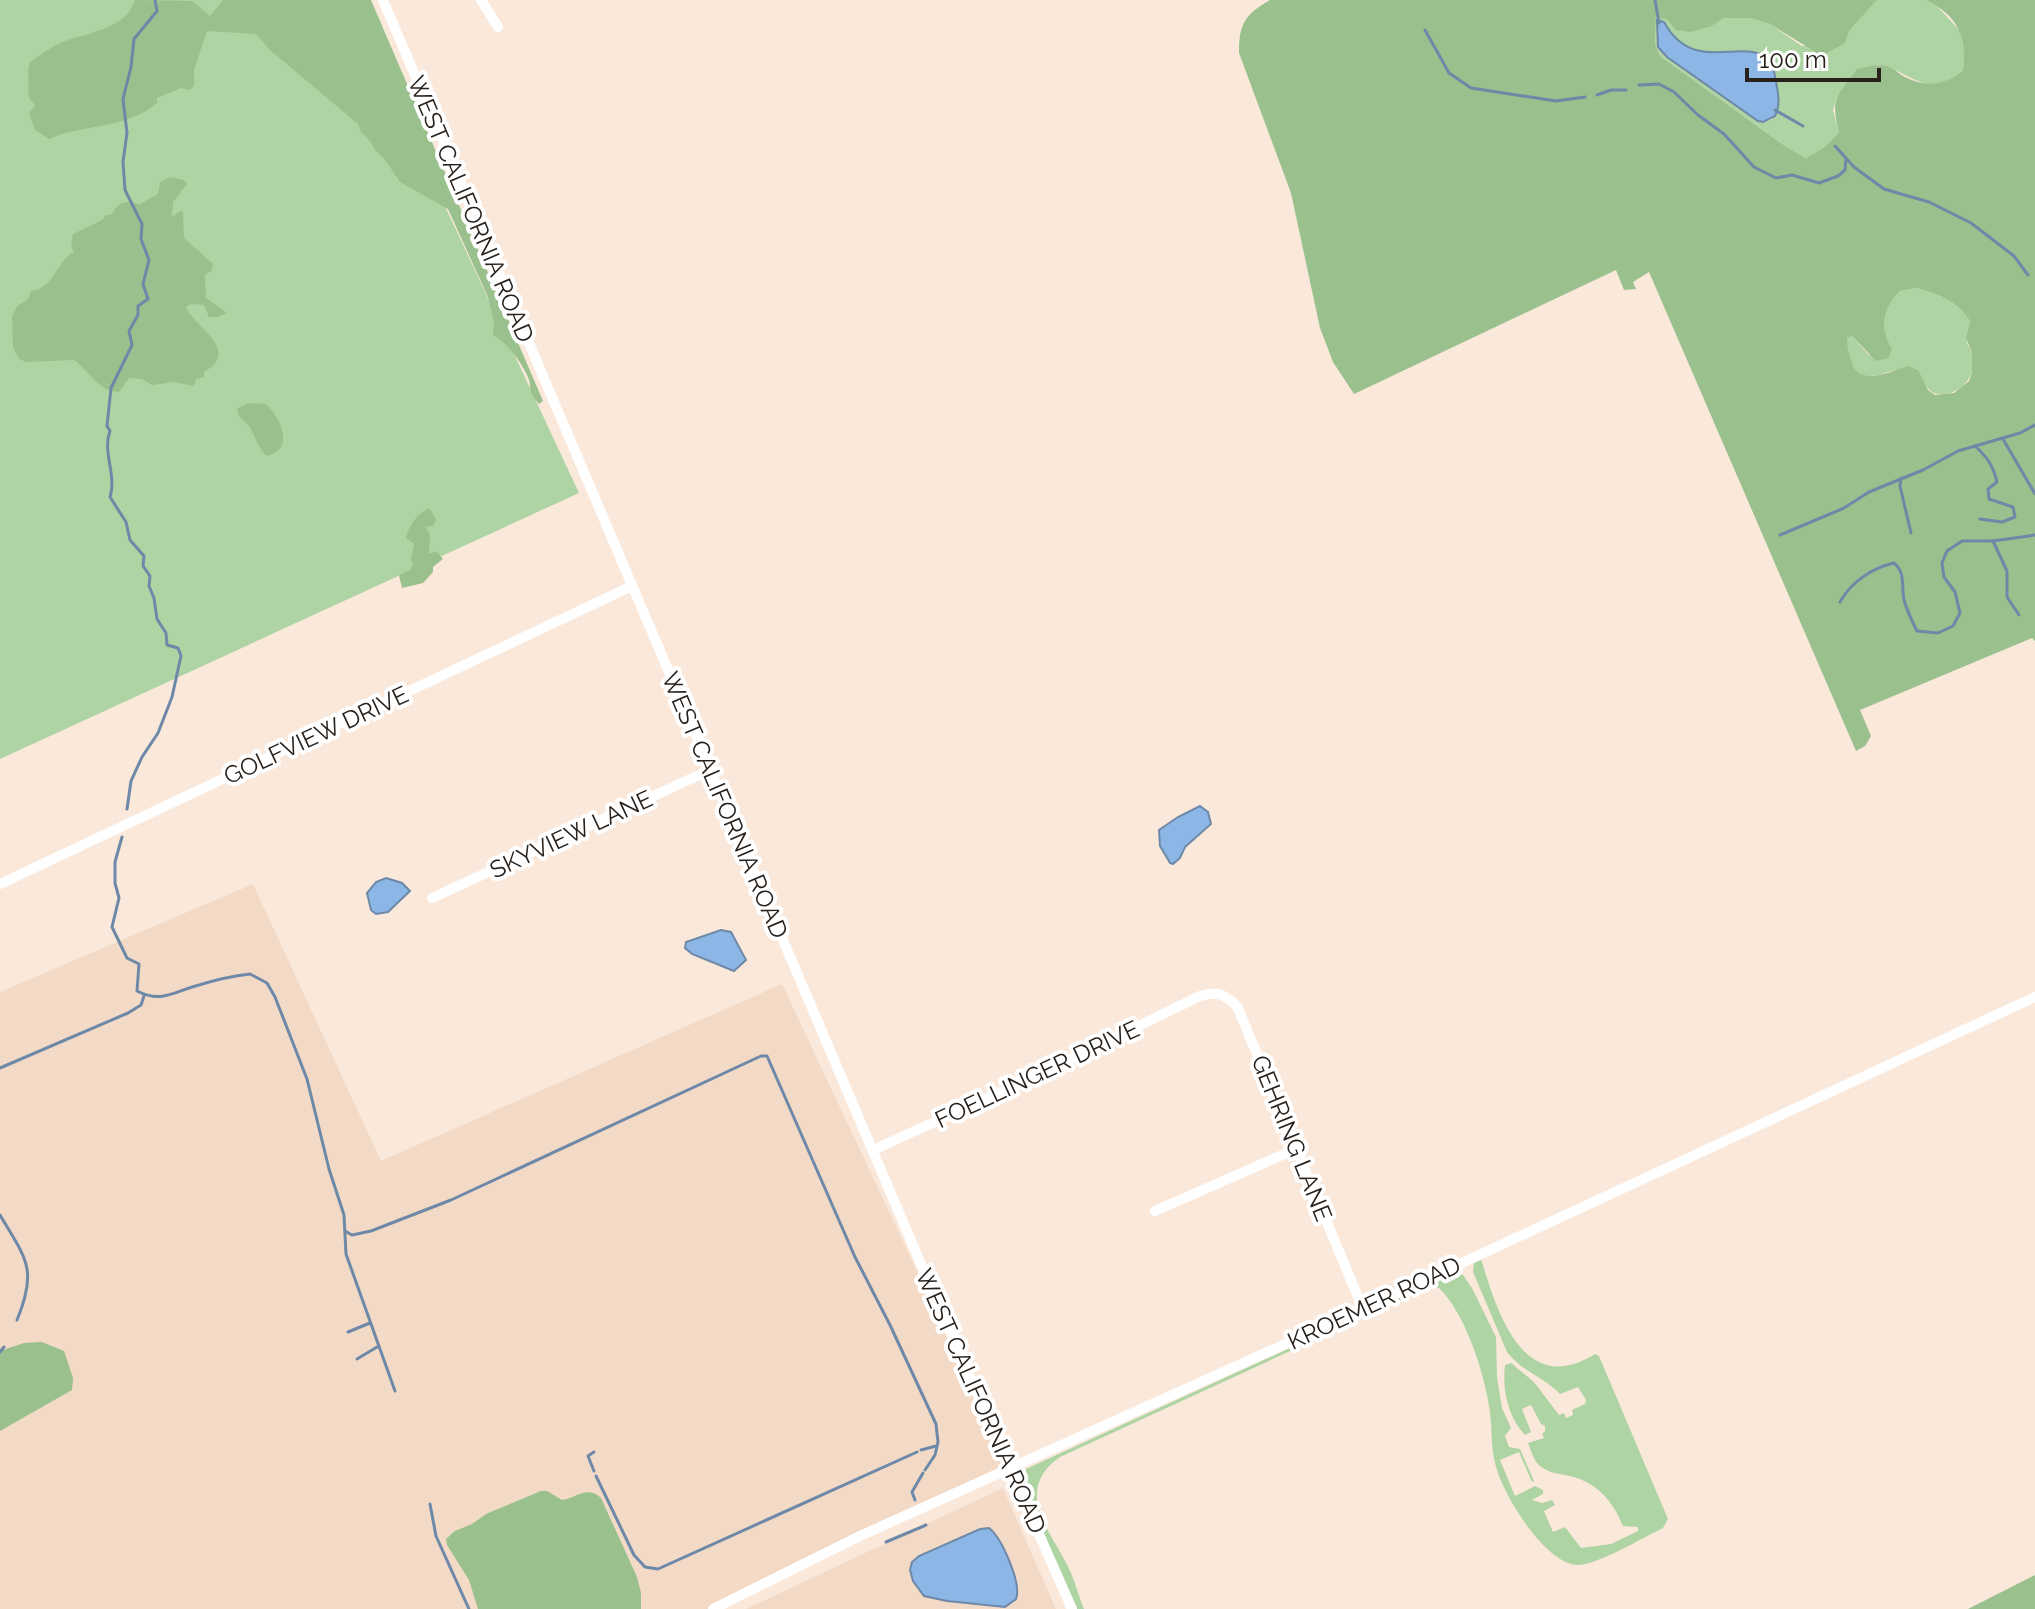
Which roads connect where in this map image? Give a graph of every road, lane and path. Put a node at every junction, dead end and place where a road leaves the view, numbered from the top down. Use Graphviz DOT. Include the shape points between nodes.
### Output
graph roads {
  1 [pos="383,0"];
  2 [pos="481,0"];
  3 [pos="498,27"];
  4 [pos="632,586"];
  5 [pos="710,770"];
  6 [pos="0,884"];
  7 [pos="432,898"];
  8 [pos="1200,996"];
  9 [pos="2035,997"];
  10 [pos="1296,1149"];
  11 [pos="873,1150"];
  12 [pos="1155,1211"];
  13 [pos="1363,1309"];
  14 [pos="1010,1469"];
  15 [pos="713,1609"];
  16 [pos="1072,1609"];
  1 -- 4 [label="street, WEST CALIFORNIA ROAD"];
  2 -- 3 [label="street"];
  4 -- 5 [label="street, WEST CALIFORNIA ROAD"];
  4 -- 6 [label="street, GOLFVIEW DRIVE"];
  5 -- 7 [label="street, SKYVIEW LANE"];
  5 -- 11 [label="street, WEST CALIFORNIA ROAD"];
  8 -- 10 [label="street, GEHRING LANE" via="1226,995 1237,1006"];
  8 -- 11 [label="street, FOELLINGER DRIVE"];
  9 -- 13 [label="street, KROEMER ROAD"];
  10 -- 12 [label="street"];
  10 -- 13 [label="street, GEHRING LANE"];
  11 -- 14 [label="street, WEST CALIFORNIA ROAD"];
  13 -- 14 [label="street, KROEMER ROAD"];
  14 -- 15 [label="street, KROEMER ROAD"];
  14 -- 16 [label="street, WEST CALIFORNIA ROAD"];
}
